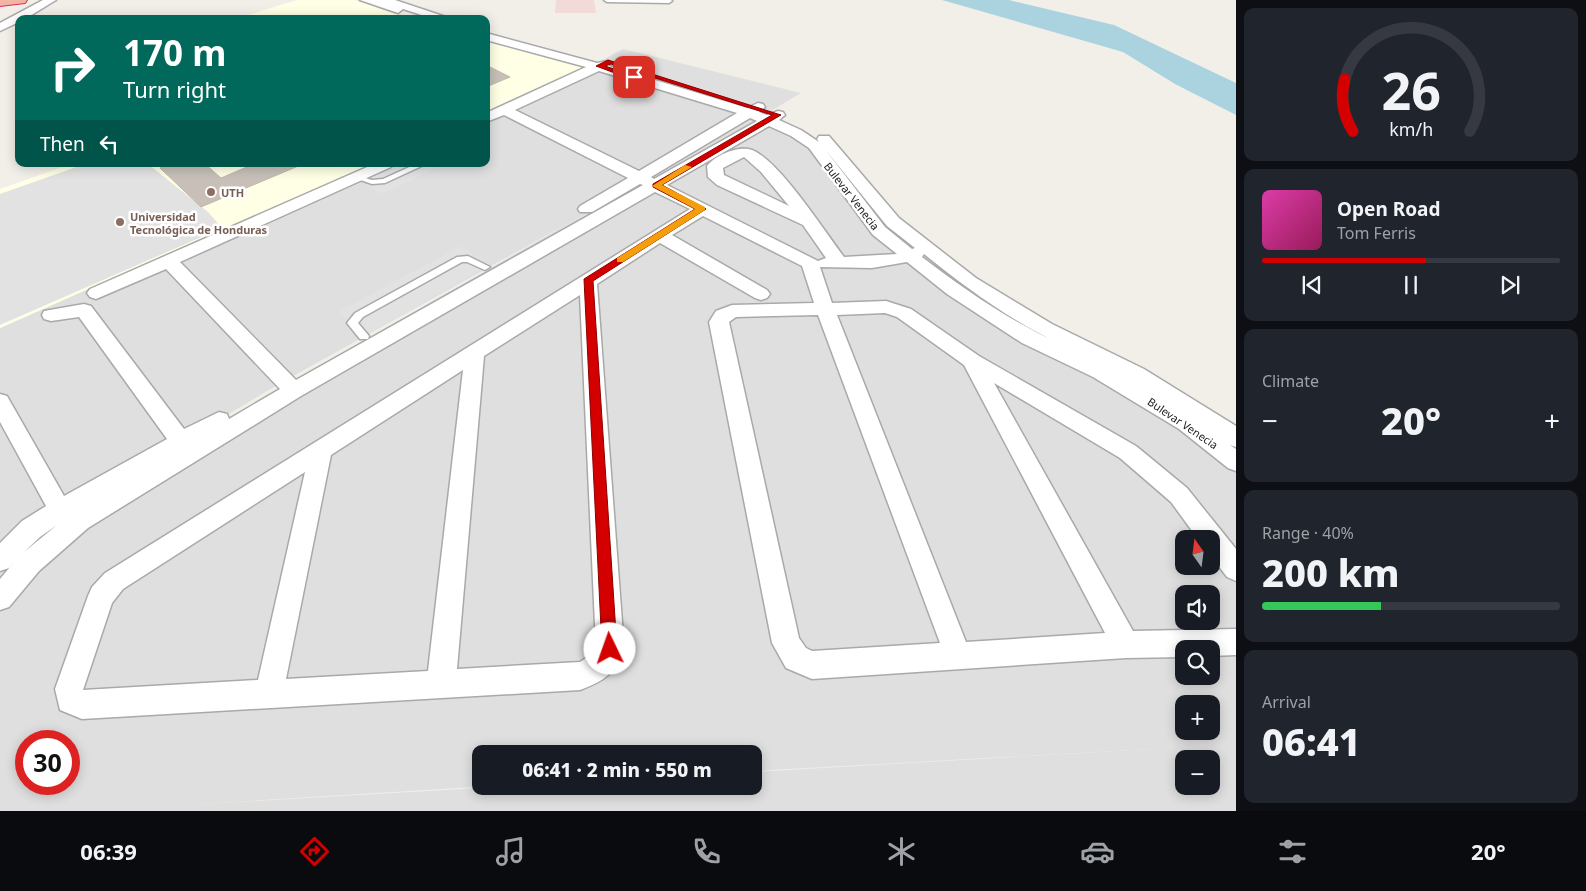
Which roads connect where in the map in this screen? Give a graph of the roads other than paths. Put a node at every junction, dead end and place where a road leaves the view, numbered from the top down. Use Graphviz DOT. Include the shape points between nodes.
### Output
graph roads {
  1 [pos="20,0"];
  2 [pos="51,0"];
  3 [pos="364,0"];
  4 [pos="384,0"];
  5 [pos="607,0"];
  6 [pos="669,1"];
  7 [pos="6,2"];
  8 [pos="24,15"];
  9 [pos="412,15"];
  10 [pos="434,15"];
  11 [pos="15,20"];
  12 [pos="0,28"];
  13 [pos="490,30"];
  14 [pos="490,37"];
  15 [pos="605,64"];
  16 [pos="505,110"];
  17 [pos="763,114"];
  18 [pos="490,116"];
  19 [pos="379,167"];
  20 [pos="415,167"];
  21 [pos="356,177"];
  22 [pos="648,182"];
  23 [pos="702,209"];
  24 [pos="808,221"];
  25 [pos="659,235"];
  26 [pos="925,249"];
  27 [pos="908,256"];
  28 [pos="169,261"];
  29 [pos="838,262"];
  30 [pos="810,263"];
  31 [pos="588,279"];
  32 [pos="96,293"];
  33 [pos="761,294"];
  34 [pos="825,309"];
  35 [pos="51,315"];
  36 [pos="475,352"];
  37 [pos="972,361"];
  38 [pos="289,387"];
  39 [pos="0,402"];
  40 [pos="1236,438"];
  41 [pos="181,442"];
  42 [pos="321,449"];
  43 [pos="1236,462"];
  44 [pos="69,516"];
  45 [pos="0,560"];
  46 [pos="1236,569"];
  47 [pos="1,596"];
  48 [pos="1236,642"];
  49 [pos="1126,645"];
  50 [pos="958,654"];
  51 [pos="441,684"];
  52 [pos="269,693"];
  1 -- 7 [label="highway"];
  2 -- 8 [label="street"];
  3 -- 9 [label="street"];
  4 -- 10 [label="street"];
  5 -- 6 [label="lane"];
  11 -- 12 [label="street"];
  13 -- 15 [label="street, Bulevar Venecia"];
  14 -- 15 [label="street, Bulevar Venecia"];
  15 -- 16 [label="street"];
  15 -- 17 [label="street, Bulevar Venecia"];
  16 -- 18 [label="street"];
  16 -- 22 [label="street"];
  17 -- 22 [label="street"];
  17 -- 26 [label="street, Bulevar Venecia" via="808,128 826,141 893,222"];
  17 -- 27 [label="street, Bulevar Venecia" via="814,146 879,231"];
  19 -- 21 [label="street"];
  20 -- 21 [label="lane" via="385,181 372,182"];
  21 -- 28 [label="street"];
  22 -- 23 [label="street"];
  22 -- 38 [label="street"];
  22 -- 38 [label="street" via="485,267 364,336"];
  23 -- 25 [label="street"];
  23 -- 30 [label="street"];
  24 -- 24 [label="street" via="722,182 716,177 716,166 737,153 744,152 757,158"];
  24 -- 29 [label="street"];
  25 -- 31 [label="street"];
  25 -- 33 [label="street"];
  26 -- 27 [label="street"];
  26 -- 40 [label="street, Bulevar Venecia" via="1001,303 1045,329 1137,374"];
  27 -- 29 [label="street"];
  27 -- 43 [label="street, Bulevar Venecia" via="975,305 1029,338 1100,372 1186,423"];
  28 -- 32 [label="street"];
  28 -- 38 [label="street"];
  29 -- 30 [label="street"];
  30 -- 34 [label="street"];
  31 -- 36 [label="street"];
  31 -- 51 [label="street" via="610,649 596,670 580,676"];
  34 -- 37 [label="street" via="895,309"];
  34 -- 50 [label="street"];
  34 -- 50 [label="street" via="732,312 719,322 786,643 796,658 812,665"];
  35 -- 41 [label="street" via="84,310"];
  36 -- 42 [label="street"];
  36 -- 51 [label="street"];
  37 -- 46 [label="street" via="1128,452 1148,467 1179,495"];
  37 -- 49 [label="street"];
  38 -- 41 [label="street"];
  38 -- 44 [label="street"];
  39 -- 44 [label="street"];
  41 -- 44 [label="street"];
  42 -- 52 [label="street"];
  42 -- 52 [label="street" via="106,589 69,689 70,700 82,705"];
  44 -- 45 [label="street" via="31,530"];
  44 -- 47 [label="street" via="54,540"];
  48 -- 49 [label="street"];
  49 -- 50 [label="street"];
  51 -- 52 [label="street"];
}
